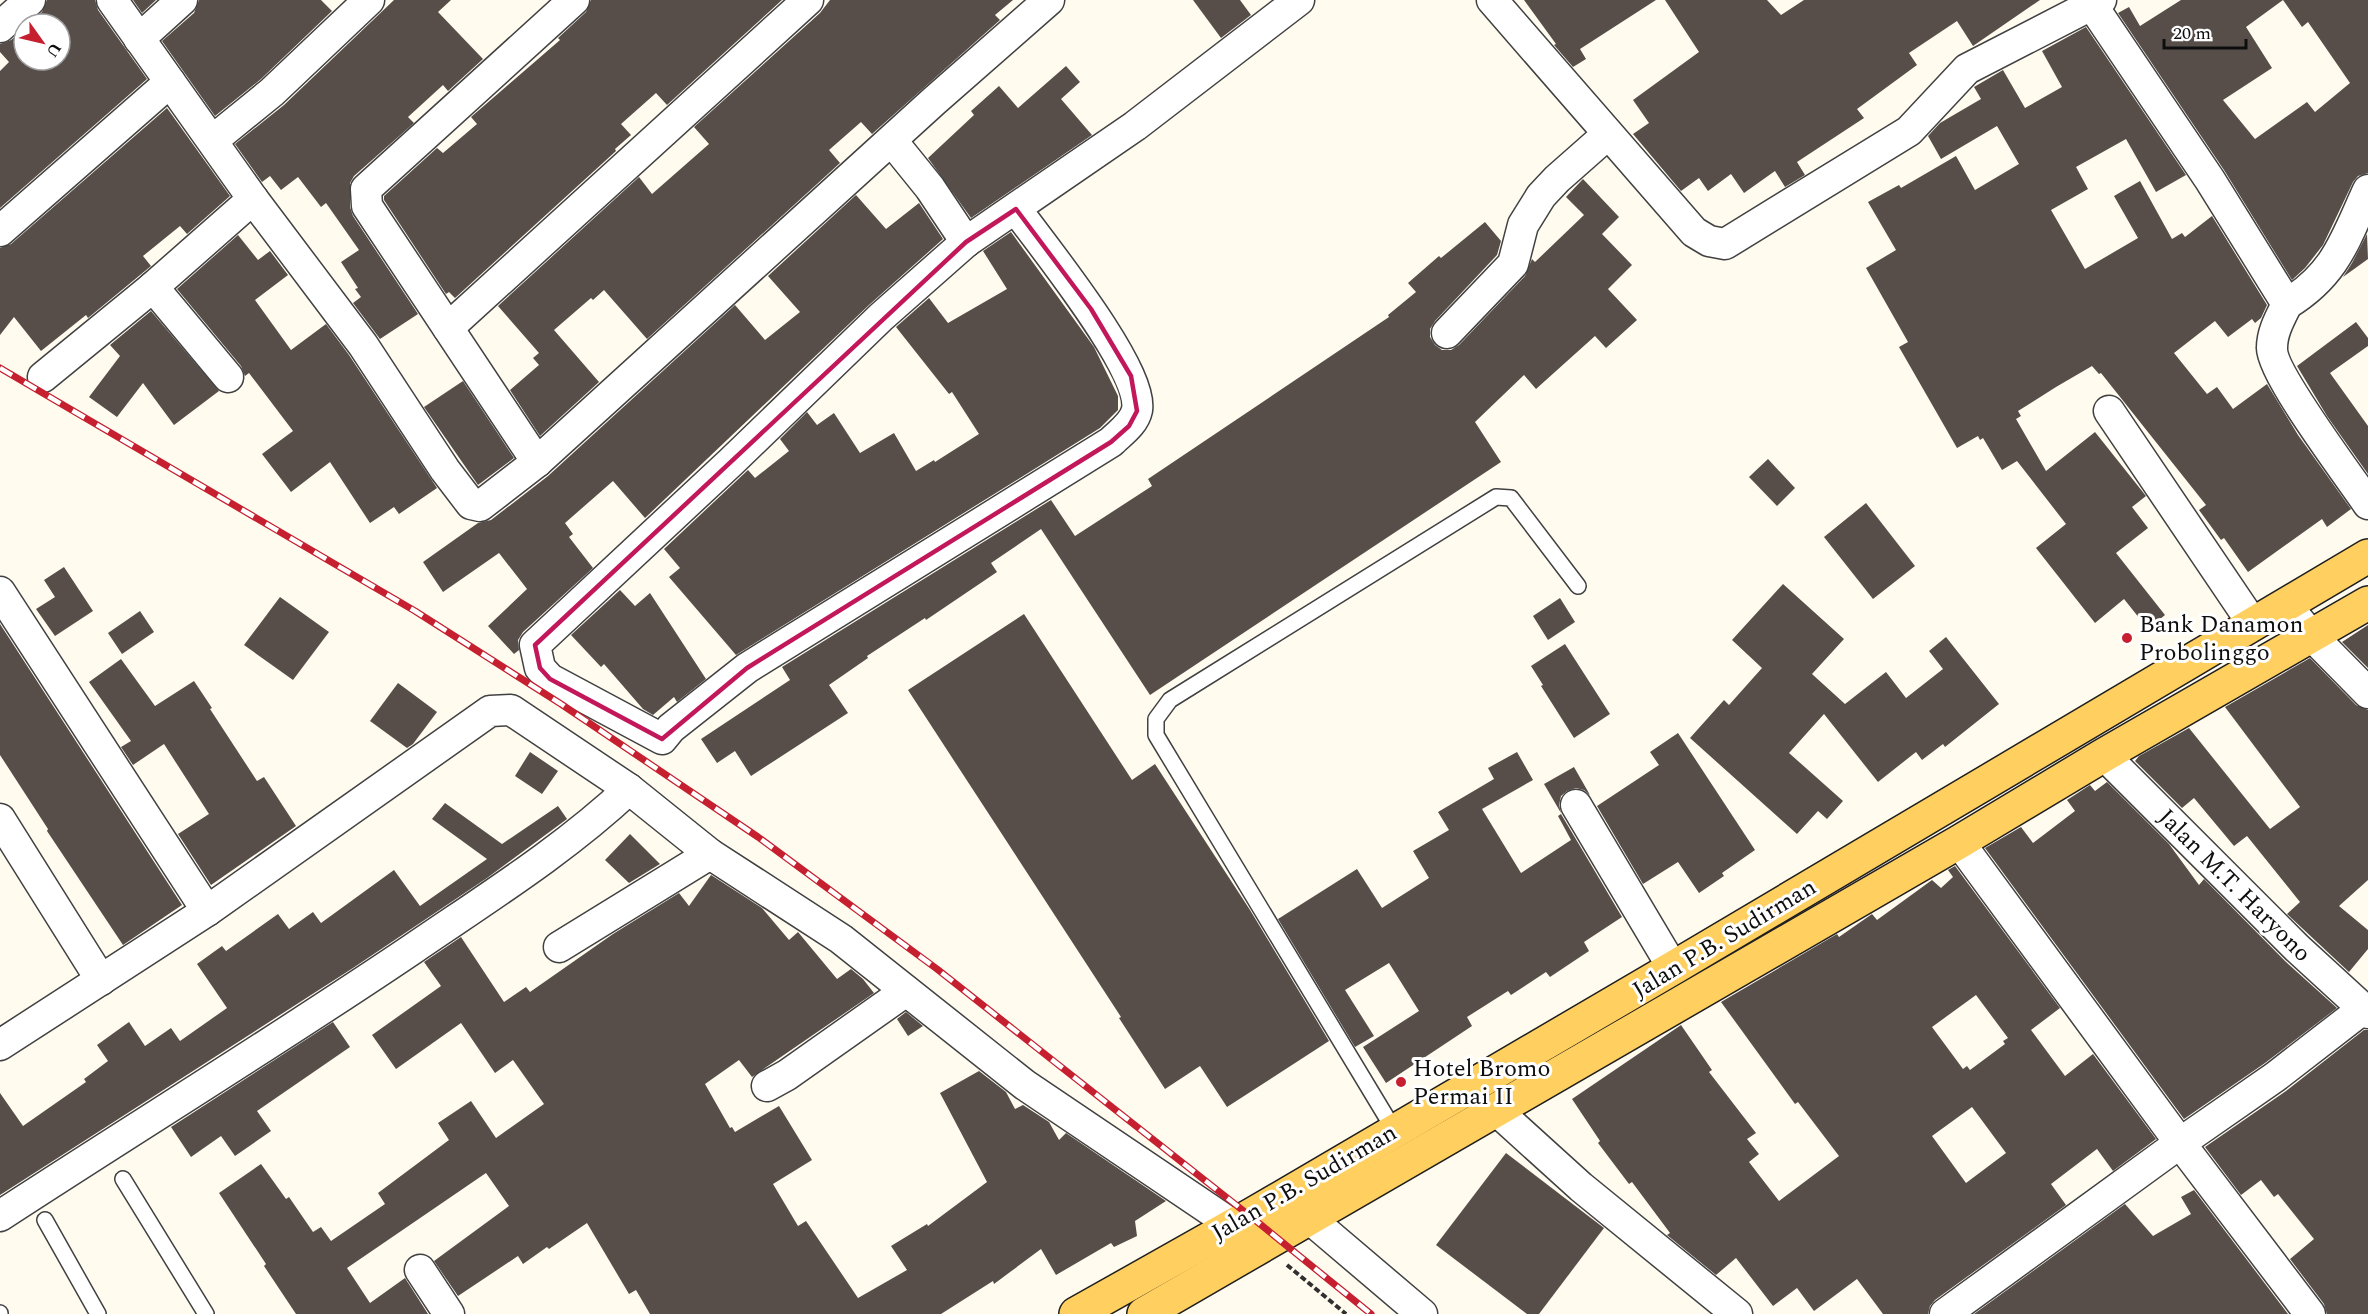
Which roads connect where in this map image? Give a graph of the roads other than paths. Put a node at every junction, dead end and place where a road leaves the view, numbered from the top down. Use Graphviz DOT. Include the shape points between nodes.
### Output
graph roads {
  1 [pos="30,0"];
  2 [pos="112,0"];
  3 [pos="182,0"];
  4 [pos="369,0"];
  5 [pos="574,0"];
  6 [pos="808,0"];
  7 [pos="1049,0"];
  8 [pos="1299,0"];
  9 [pos="1494,1"];
  10 [pos="2097,3"];
  11 [pos="0,27"];
  12 [pos="139,39"];
  13 [pos="170,82"];
  14 [pos="1608,134"];
  15 [pos="213,140"];
  16 [pos="892,141"];
  17 [pos="2368,190"];
  18 [pos="253,199"];
  19 [pos="1016,209"];
  20 [pos="0,231"];
  21 [pos="966,242"];
  22 [pos="153,286"];
  23 [pos="2287,304"];
  24 [pos="448,328"];
  25 [pos="1447,333"];
  26 [pos="43,377"];
  27 [pos="228,377"];
  28 [pos="2109,411"];
  29 [pos="537,462"];
  30 [pos="2368,504"];
  31 [pos="2368,556"];
  32 [pos="1578,586"];
  33 [pos="0,592"];
  34 [pos="2368,603"];
  35 [pos="2286,605"];
  36 [pos="2253,624"];
  37 [pos="2311,635"];
  38 [pos="2368,693"];
  39 [pos="2104,755"];
  40 [pos="620,798"];
  41 [pos="1576,805"];
  42 [pos="0,819"];
  43 [pos="1959,842"];
  44 [pos="710,854"];
  45 [pos="207,911"];
  46 [pos="559,947"];
  47 [pos="1673,968"];
  48 [pos="100,980"];
  49 [pos="906,991"];
  50 [pos="2366,1011"];
  51 [pos="0,1045"];
  52 [pos="767,1086"];
  53 [pos="1496,1110"];
  54 [pos="1394,1130"];
  55 [pos="2180,1143"];
  56 [pos="1411,1159"];
  57 [pos="123,1179"];
  58 [pos="0,1216"];
  59 [pos="1309,1218"];
  60 [pos="45,1220"];
  61 [pos="1231,1224"];
  62 [pos="420,1270"];
  63 [pos="98,1314"];
  64 [pos="206,1314"];
  65 [pos="449,1314"];
  66 [pos="1076,1314"];
  67 [pos="1144,1314"];
  68 [pos="1422,1314"];
  69 [pos="1737,1314"];
  70 [pos="1945,1314"];
  71 [pos="2310,1314"];
  1 -- 11 [label="street"];
  2 -- 12 [label="street"];
  3 -- 12 [label="street"];
  4 -- 15 [label="street" via="272,92"];
  5 -- 24 [label="street" via="366,189 367,206"];
  6 -- 24 [label="street"];
  7 -- 16 [label="street"];
  8 -- 19 [label="street" via="1135,126"];
  9 -- 14 [label="street"];
  10 -- 14 [label="street" via="1967,69 1909,131 1725,244 1694,232"];
  10 -- 23 [label="street"];
  12 -- 13 [label="street"];
  13 -- 15 [label="street"];
  13 -- 20 [label="street"];
  14 -- 25 [label="street" via="1541,196 1523,225 1513,264"];
  15 -- 18 [label="street"];
  16 -- 21 [label="street"];
  16 -- 29 [label="street"];
  17 -- 23 [label="street" via="2336,261 2306,292"];
  18 -- 22 [label="street"];
  18 -- 29 [label="street" via="363,345 471,504 480,507"];
  19 -- 21 [label="street"];
  19 -- 21 [label="street" via="1091,309 1131,376 1137,411 1129,426 1102,448 747,668 662,739 550,680 540,668 535,645 881,317"];
  22 -- 26 [label="street"];
  22 -- 27 [label="street"];
  23 -- 30 [label="street" via="2271,350 2290,390"];
  24 -- 29 [label="street"];
  28 -- 36 [label="street"];
  31 -- 35 [label="main road, Jalan P.B. Sudirman"];
  32 -- 54 [label="lane" via="1511,498 1496,498 1170,700 1156,719 1156,735"];
  33 -- 45 [label="street"];
  34 -- 37 [label="main road, Jalan P.B. Sudirman"];
  35 -- 36 [label="main road, Jalan P.B. Sudirman"];
  35 -- 37 [label="street"];
  36 -- 47 [label="main road, Jalan P.B. Sudirman"];
  37 -- 38 [label="street"];
  37 -- 39 [label="main road, Jalan P.B. Sudirman"];
  39 -- 43 [label="main road, Jalan P.B. Sudirman"];
  39 -- 50 [label="street, Jalan M.T. Haryono" via="2297,948"];
  40 -- 44 [label="street"];
  40 -- 45 [label="street" via="511,710 490,711"];
  40 -- 58 [label="street" via="588,826 335,1001"];
  41 -- 47 [label="street"];
  42 -- 48 [label="street"];
  43 -- 53 [label="main road, Jalan P.B. Sudirman"];
  43 -- 55 [label="street"];
  44 -- 46 [label="street"];
  44 -- 49 [label="street" via="841,939"];
  45 -- 48 [label="street"];
  47 -- 54 [label="main road, Jalan P.B. Sudirman"];
  48 -- 51 [label="street"];
  49 -- 52 [label="street"];
  49 -- 61 [label="street" via="1025,1085"];
  50 -- 55 [label="street"];
  53 -- 56 [label="main road, Jalan P.B. Sudirman"];
  53 -- 69 [label="street" via="1581,1187"];
  54 -- 56 [label="lane"];
  54 -- 61 [label="main road, Jalan P.B. Sudirman"];
  55 -- 70 [label="street"];
  55 -- 71 [label="street"];
  56 -- 59 [label="main road, Jalan P.B. Sudirman"];
  57 -- 64 [label="lane"];
  59 -- 67 [label="main road, Jalan P.B. Sudirman"];
  59 -- 68 [label="street"];
  60 -- 63 [label="lane"];
  61 -- 66 [label="main road, Jalan P.B. Sudirman"];
  62 -- 65 [label="street"];
}
